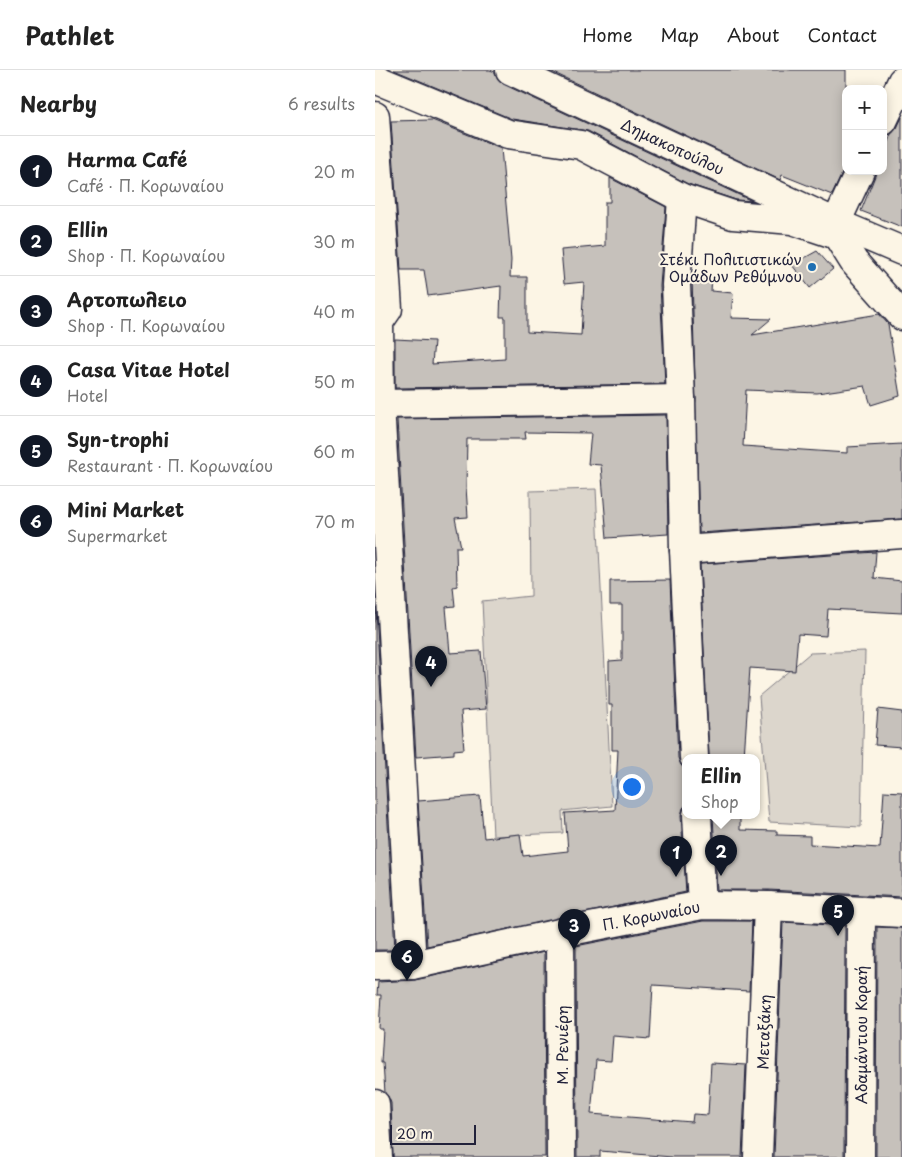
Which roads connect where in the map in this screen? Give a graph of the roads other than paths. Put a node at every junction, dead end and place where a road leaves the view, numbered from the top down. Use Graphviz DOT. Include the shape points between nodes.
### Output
graph roads {
  1 [pos="510,70"];
  2 [pos="543,77"];
  3 [pos="375,79"];
  4 [pos="902,81"];
  5 [pos="887,113"];
  6 [pos="375,116"];
  7 [pos="858,175"];
  8 [pos="682,198"];
  9 [pos="836,229"];
  10 [pos="902,251"];
  11 [pos="902,316"];
  12 [pos="377,322"];
  13 [pos="681,399"];
  14 [pos="380,404"];
  15 [pos="902,534"];
  16 [pos="684,550"];
  17 [pos="694,754"];
  18 [pos="697,819"];
  19 [pos="702,904"];
  20 [pos="768,906"];
  21 [pos="861,912"];
  22 [pos="902,913"];
  23 [pos="560,932"];
  24 [pos="412,965"];
  25 [pos="375,966"];
  26 [pos="375,1104"];
  27 [pos="378,1157"];
  28 [pos="561,1157"];
  29 [pos="758,1157"];
  30 [pos="859,1157"];
  1 -- 2 [label="street, Δημακοπούλου"];
  2 -- 9 [label="street, Δημακοπούλου"];
  3 -- 8 [label="street" via="508,134 581,145"];
  4 -- 5 [label="street"];
  6 -- 12 [label="street" via="388,310"];
  7 -- 9 [label="street"];
  8 -- 9 [label="street" via="733,215 792,220"];
  8 -- 13 [label="street" via="676,285"];
  9 -- 10 [label="street"];
  9 -- 11 [label="street" via="854,262"];
  12 -- 14 [label="street"];
  13 -- 14 [label="street"];
  13 -- 16 [label="street"];
  14 -- 24 [label="street"];
  15 -- 16 [label="street"];
  16 -- 17 [label="street"];
  18 -- 19 [label="street"];
  19 -- 20 [label="street, Π. Κορωναίου"];
  19 -- 23 [label="street, Π. Κορωναίου"];
  20 -- 21 [label="street, Π. Κορωναίου"];
  20 -- 29 [label="street, Μεταξάκη"];
  21 -- 22 [label="street, Π. Κορωναίου"];
  21 -- 30 [label="street, Αδαμάντιου Κοραή"];
  23 -- 24 [label="street, Π. Κορωναίου"];
  23 -- 28 [label="street, Μ. Ρενιέρη"];
  24 -- 25 [label="street, Π. Κορωναίου"];
  26 -- 27 [label="street"];
}
